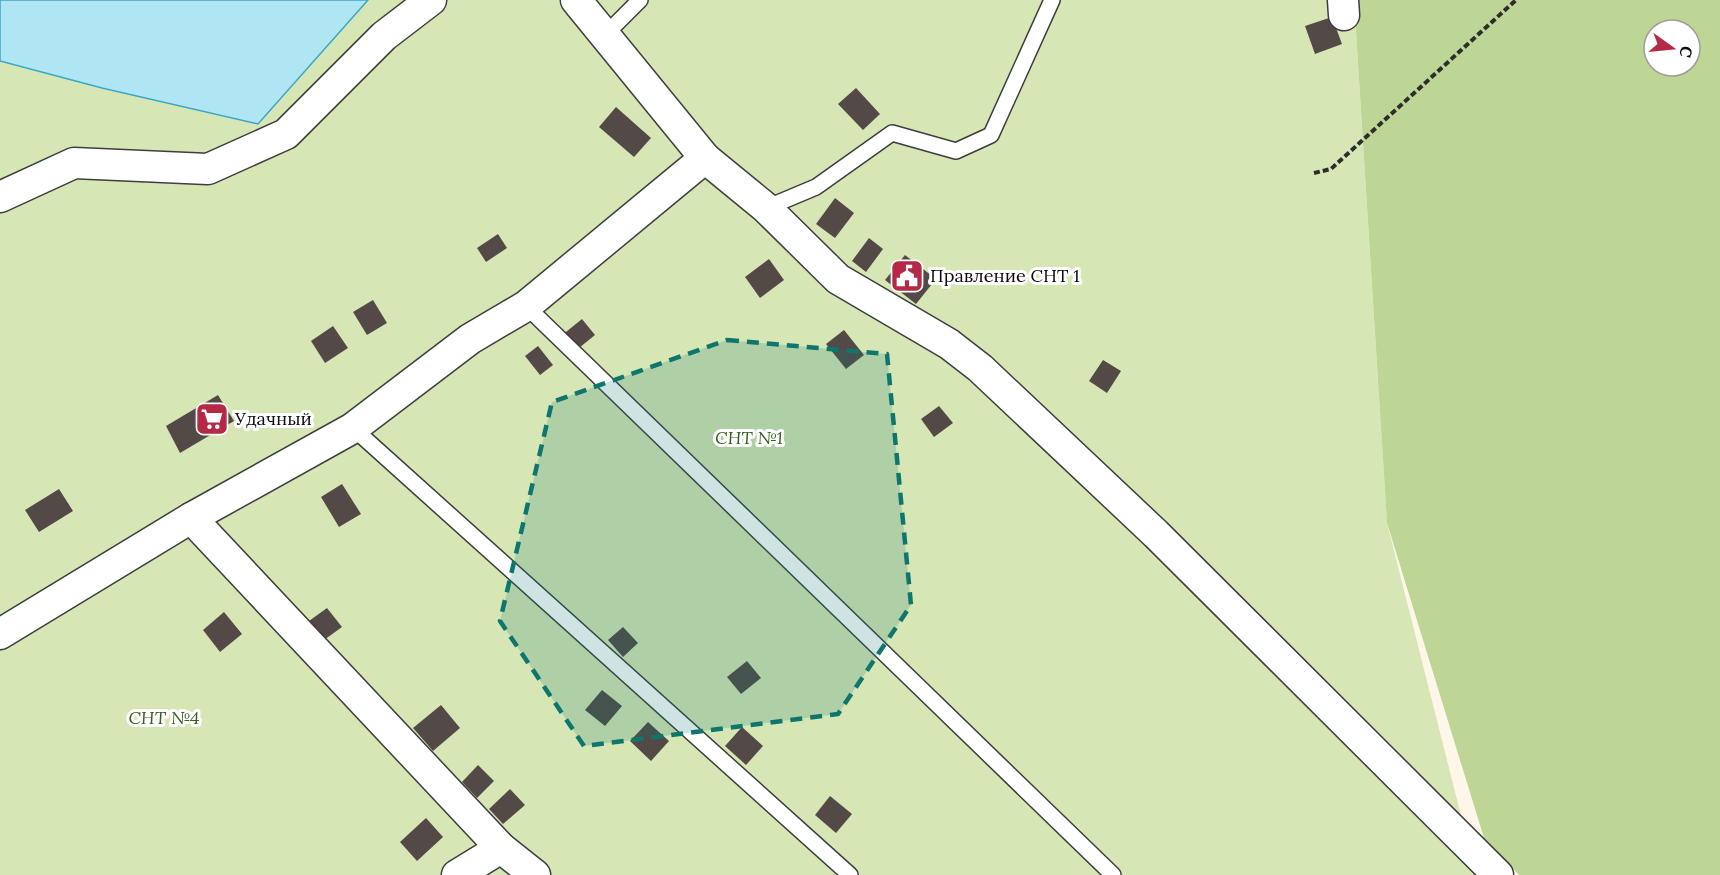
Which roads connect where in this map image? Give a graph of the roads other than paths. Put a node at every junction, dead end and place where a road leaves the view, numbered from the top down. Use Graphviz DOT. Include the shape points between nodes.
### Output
graph roads {
  1 [pos="430,0"];
  2 [pos="576,0"];
  3 [pos="640,0"];
  4 [pos="1052,0"];
  5 [pos="606,34"];
  6 [pos="705,158"];
  7 [pos="0,198"];
  8 [pos="766,208"];
  9 [pos="526,306"];
  10 [pos="353,428"];
  11 [pos="191,518"];
  12 [pos="0,634"];
  13 [pos="501,848"];
  14 [pos="457,875"];
  15 [pos="535,875"];
  16 [pos="850,875"];
  17 [pos="1113,875"];
  18 [pos="1498,875"];
  1 -- 7 [label="street" via="384,36 286,134 208,169 74,163"];
  2 -- 5 [label="street"];
  3 -- 5 [label="lane"];
  4 -- 8 [label="lane" via="991,135 956,151 892,133 816,187"];
  5 -- 6 [label="street"];
  6 -- 8 [label="street"];
  6 -- 9 [label="street"];
  8 -- 18 [label="street" via="838,279 949,344 980,368 1156,534"];
  9 -- 10 [label="street" via="470,339"];
  9 -- 17 [label="lane"];
  10 -- 11 [label="street"];
  10 -- 16 [label="lane"];
  11 -- 12 [label="street"];
  11 -- 13 [label="street"];
  13 -- 14 [label="street"];
  13 -- 15 [label="street"];
}
